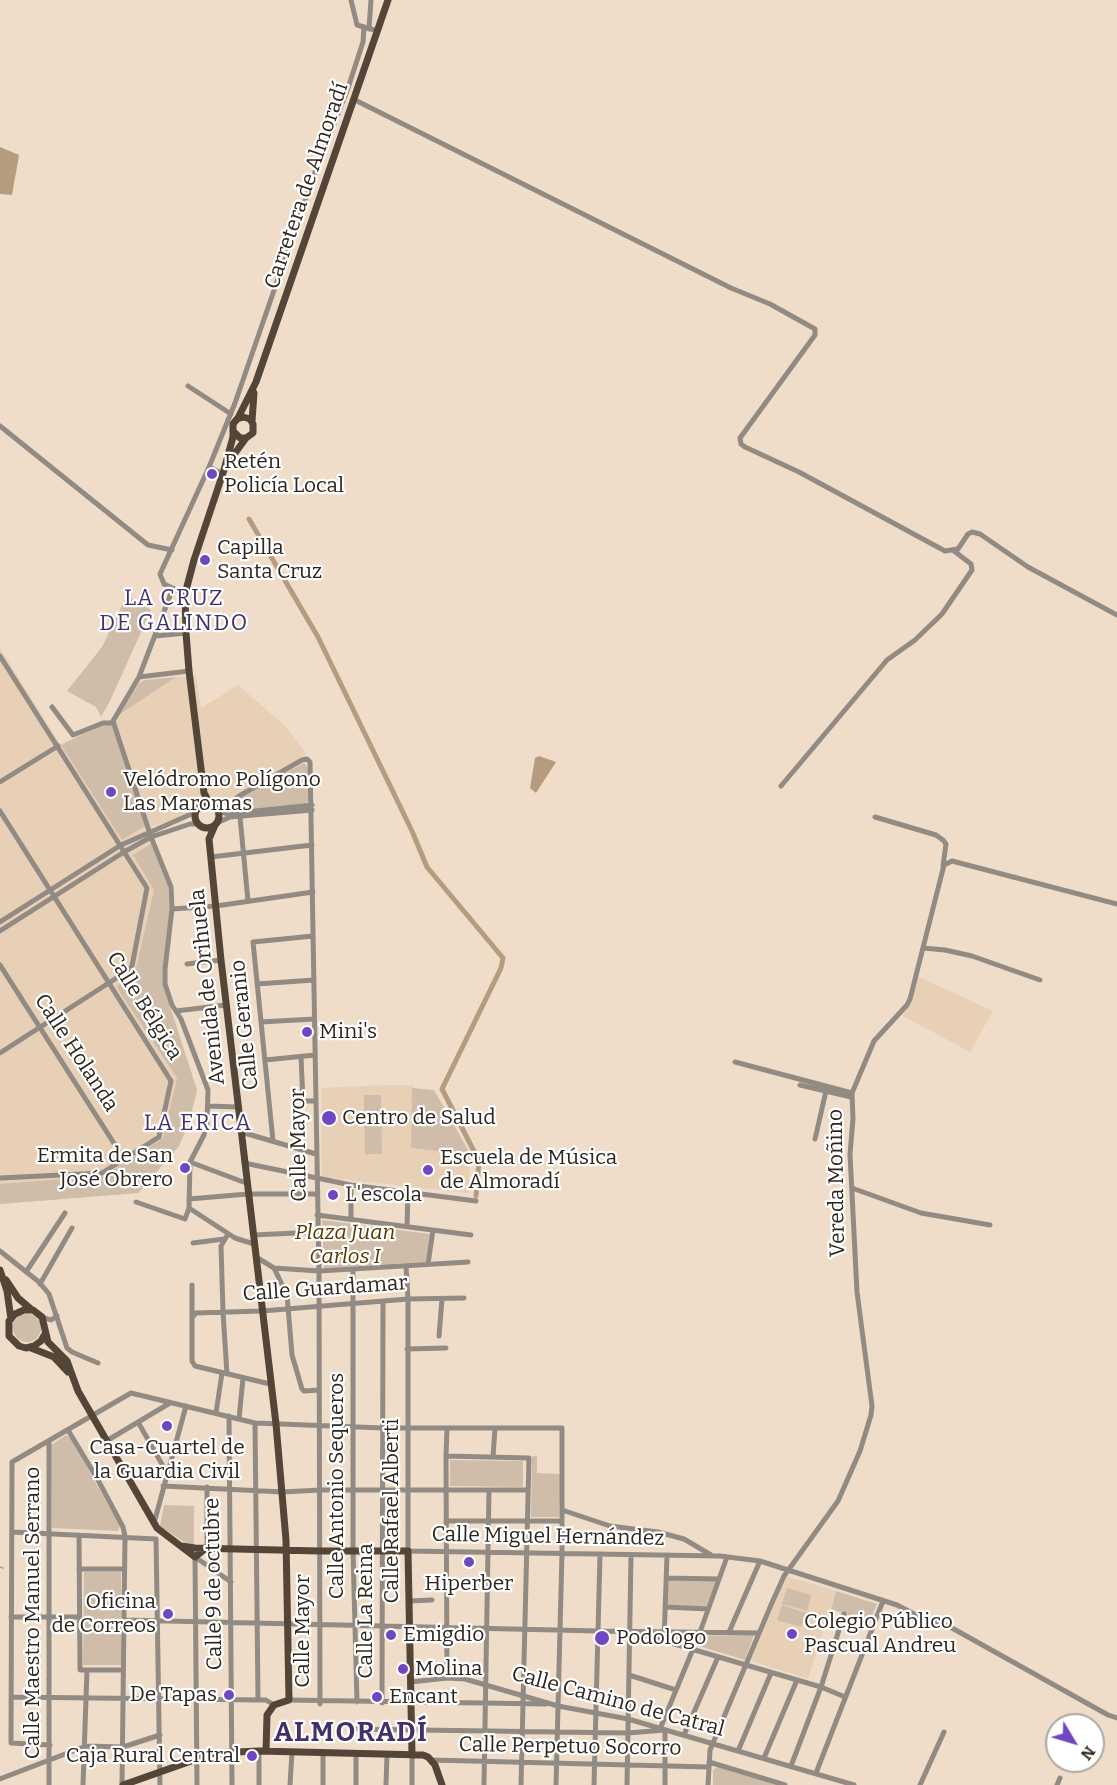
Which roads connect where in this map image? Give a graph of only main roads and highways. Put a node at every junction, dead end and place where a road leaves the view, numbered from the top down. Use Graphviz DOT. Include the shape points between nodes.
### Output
graph roads {
  1 [pos="388,0"];
  2 [pos="256,382"];
  3 [pos="237,419"];
  4 [pos="252,422"];
  5 [pos="233,431"];
  6 [pos="246,438"];
  7 [pos="224,472"];
  8 [pos="204,793"];
  9 [pos="210,804"];
  10 [pos="201,806"];
  11 [pos="216,824"];
  12 [pos="201,826"];
  13 [pos="209,839"];
  14 [pos="1,1273"];
  15 [pos="33,1310"];
  16 [pos="10,1318"];
  17 [pos="46,1331"];
  18 [pos="30,1347"];
  19 [pos="72,1376"];
  20 [pos="181,1546"];
  21 [pos="207,1548"];
  22 [pos="286,1550"];
  23 [pos="408,1551"];
  24 [pos="262,1751"];
  25 [pos="412,1755"];
  26 [pos="123,1785"];
  27 [pos="442,1785"];
  1 -- 2 [label="main road, Carretera de Almoradí"];
  2 -- 3 [label="main road"];
  2 -- 4 [label="main road"];
  3 -- 4 [label="main road"];
  3 -- 5 [label="main road"];
  4 -- 6 [label="main road" via="254,430"];
  5 -- 6 [label="main road"];
  5 -- 7 [label="main road"];
  6 -- 7 [label="main road"];
  7 -- 8 [label="main road" via="185,594 189,671"];
  8 -- 9 [label="main road"];
  8 -- 10 [label="main road"];
  9 -- 10 [label="main road"];
  9 -- 11 [label="main road" via="218,810"];
  10 -- 12 [label="main road" via="195,819"];
  11 -- 12 [label="main road"];
  11 -- 13 [label="main road, Avenida de Orihuela"];
  12 -- 13 [label="main road, Avenida de Orihuela"];
  13 -- 22 [label="main road, Avenida de Orihuela" via="276,1424"];
  14 -- 15 [label="main road" via="18,1298"];
  14 -- 16 [label="main road"];
  15 -- 16 [label="main road" via="20,1310"];
  15 -- 17 [label="main road" via="42,1317"];
  16 -- 18 [label="main road" via="11,1339 19,1346"];
  17 -- 18 [label="main road" via="41,1341"];
  17 -- 19 [label="main road" via="50,1346 66,1361"];
  18 -- 19 [label="main road" via="54,1357"];
  19 -- 20 [label="main road" via="158,1535"];
  20 -- 21 [label="main road, Calle Miguel Hernández"];
  20 -- 21 [label="main road" via="195,1557"];
  21 -- 22 [label="main road, Calle Miguel Hernández"];
  22 -- 23 [label="main road, Calle Miguel Hernández"];
  22 -- 24 [label="main road, Avenida de Orihuela" via="289,1700 274,1705 267,1715"];
  23 -- 25 [label="main road, Calle Rafael Alberti"];
  24 -- 25 [label="main road"];
  24 -- 26 [label="main road" via="214,1753"];
  25 -- 27 [label="main road" via="431,1760"];
}
